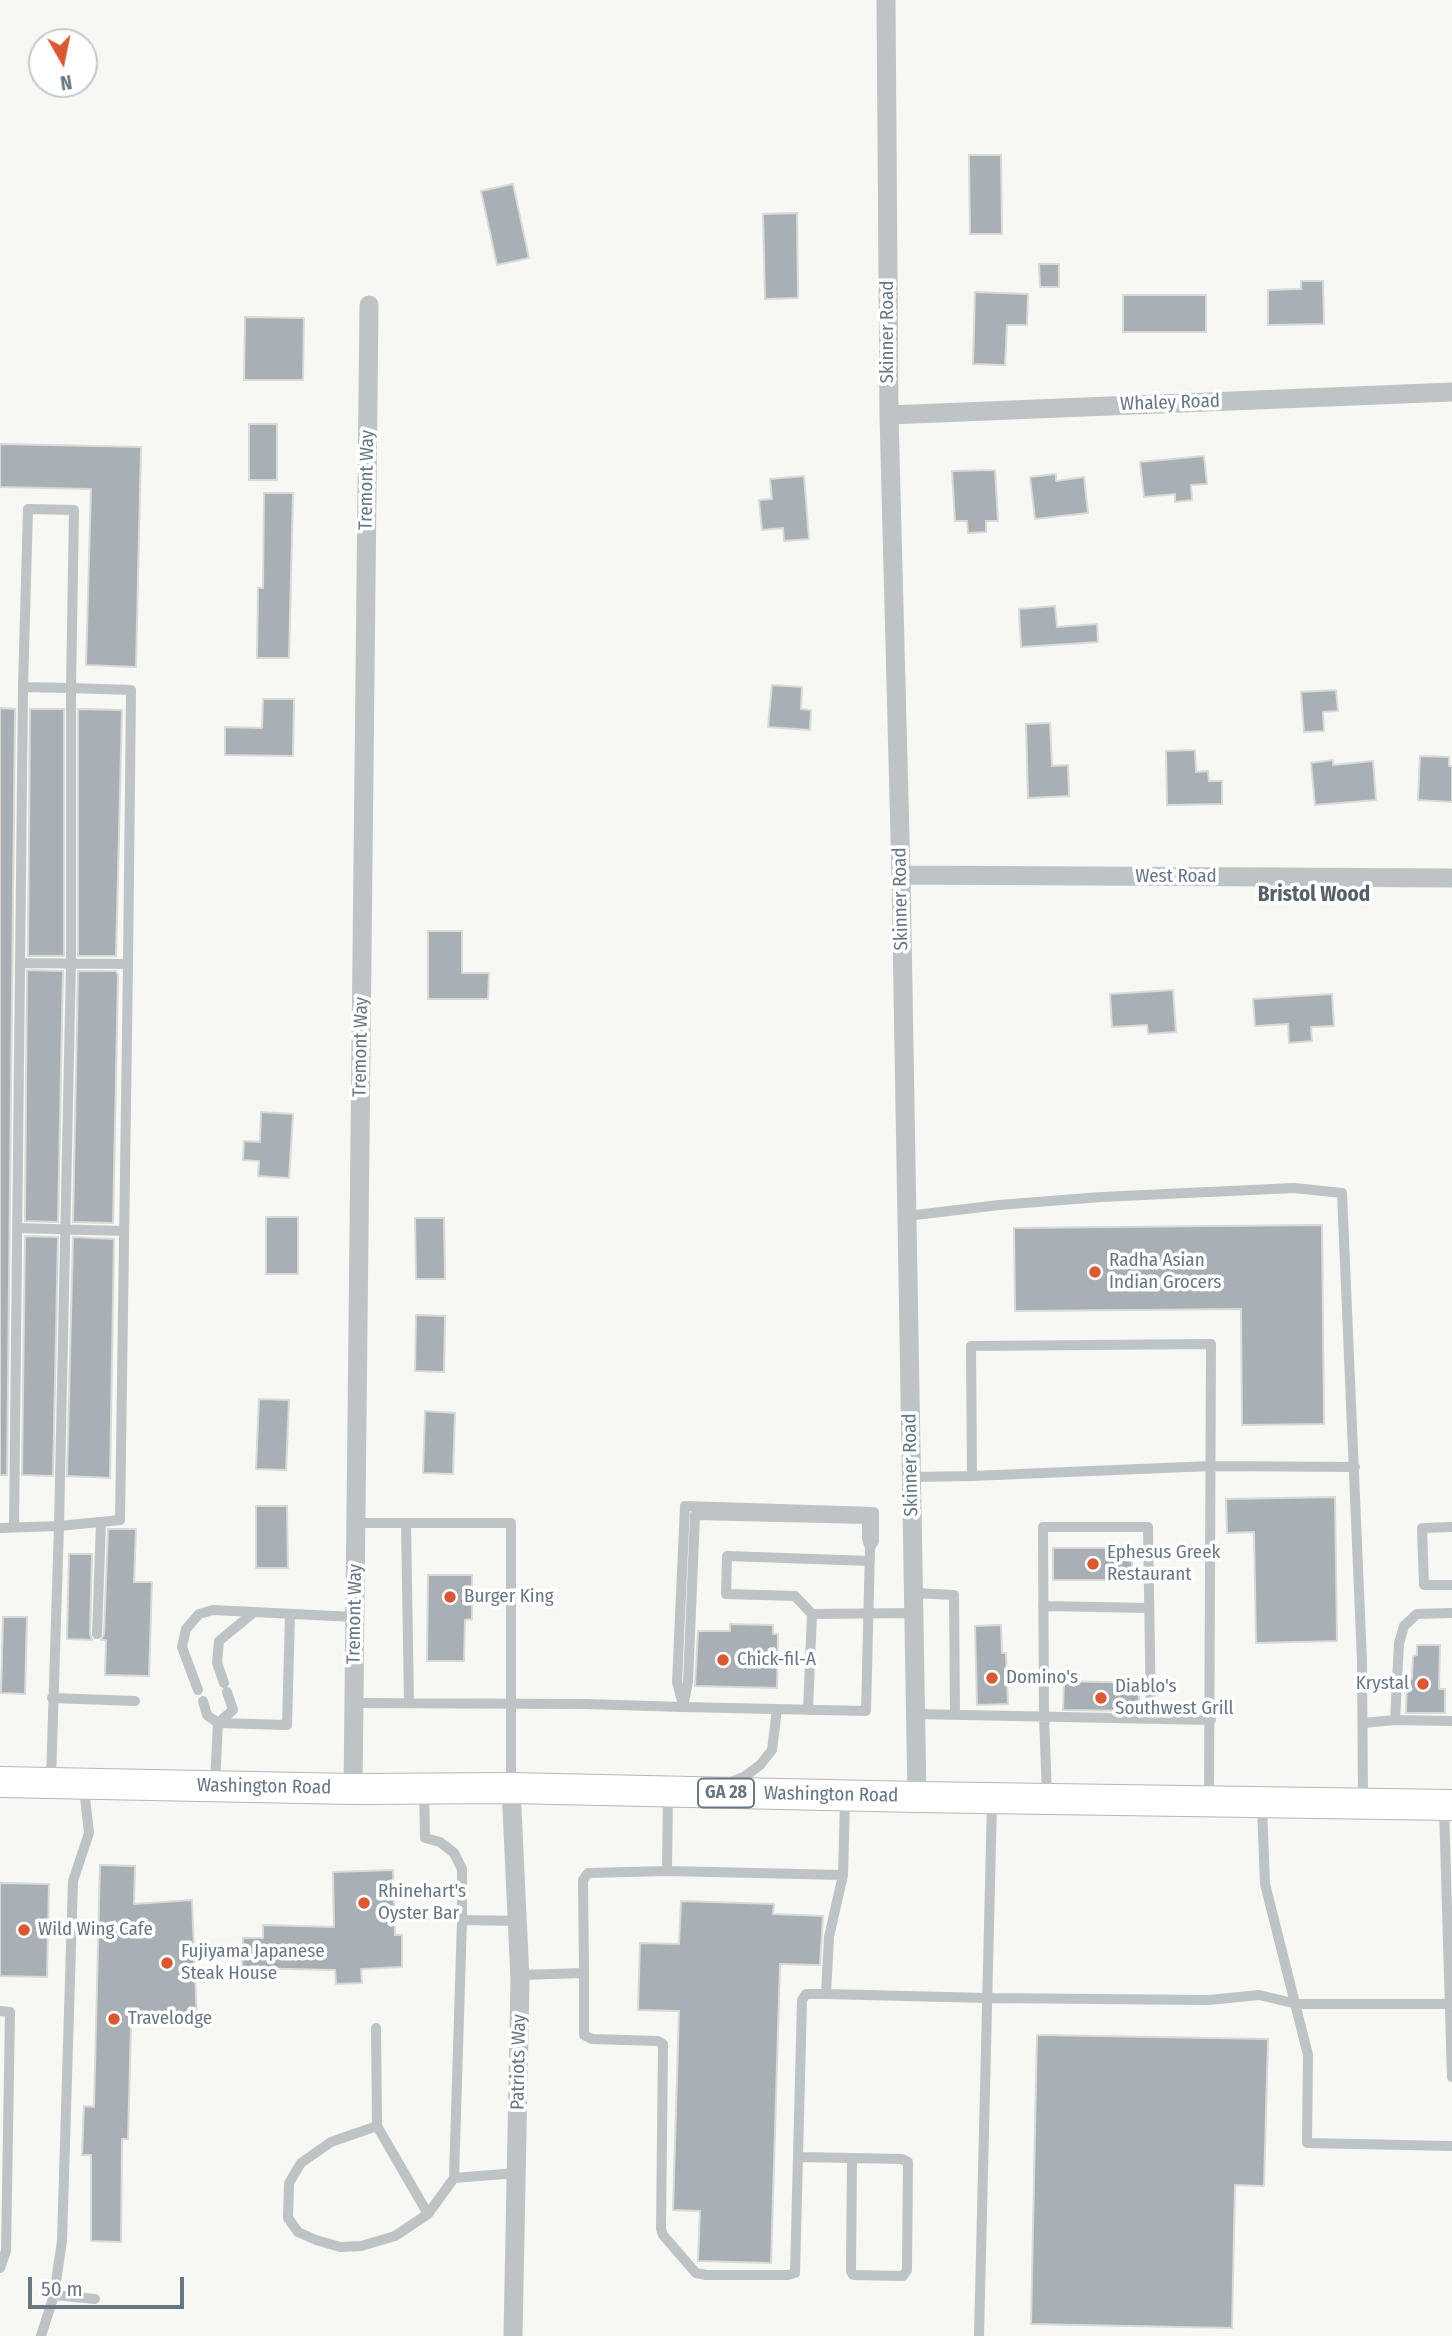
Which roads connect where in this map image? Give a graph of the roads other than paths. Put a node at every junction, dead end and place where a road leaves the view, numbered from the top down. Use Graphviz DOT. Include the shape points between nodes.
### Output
graph roads {
  1 [pos="886,0"];
  2 [pos="369,305"];
  3 [pos="1452,392"];
  4 [pos="889,415"];
  5 [pos="23,687"];
  6 [pos="71,688"];
  7 [pos="901,875"];
  8 [pos="1452,878"];
  9 [pos="21,963"];
  10 [pos="71,963"];
  11 [pos="128,964"];
  12 [pos="907,1216"];
  13 [pos="17,1228"];
  14 [pos="66,1229"];
  15 [pos="123,1231"];
  16 [pos="1211,1466"];
  17 [pos="1355,1467"];
  18 [pos="972,1476"];
  19 [pos="912,1477"];
  20 [pos="101,1522"];
  21 [pos="356,1523"];
  22 [pos="406,1523"];
  23 [pos="60,1526"];
  24 [pos="14,1527"];
  25 [pos="1452,1527"];
  26 [pos="0,1528"];
  27 [pos="870,1561"];
  28 [pos="1452,1585"];
  29 [pos="914,1593"];
  30 [pos="1043,1606"];
  31 [pos="1149,1608"];
  32 [pos="253,1613"];
  33 [pos="914,1613"];
  34 [pos="1452,1613"];
  35 [pos="812,1614"];
  36 [pos="869,1614"];
  37 [pos="290,1615"];
  38 [pos="355,1617"];
  39 [pos="97,1634"];
  40 [pos="198,1690"];
  41 [pos="52,1698"];
  42 [pos="135,1701"];
  43 [pos="203,1701"];
  44 [pos="354,1703"];
  45 [pos="409,1703"];
  46 [pos="511,1703"];
  47 [pos="683,1707"];
  48 [pos="777,1709"];
  49 [pos="808,1710"];
  50 [pos="916,1714"];
  51 [pos="955,1715"];
  52 [pos="1044,1716"];
  53 [pos="1151,1719"];
  54 [pos="1211,1720"];
  55 [pos="1395,1720"];
  56 [pos="1452,1721"];
  57 [pos="218,1723"];
  58 [pos="1363,1723"];
  59 [pos="0,1782"];
  60 [pos="51,1783"];
  61 [pos="84,1784"];
  62 [pos="215,1786"];
  63 [pos="424,1788"];
  64 [pos="511,1788"];
  65 [pos="353,1789"];
  66 [pos="672,1792"];
  67 [pos="845,1796"];
  68 [pos="917,1797"];
  69 [pos="992,1798"];
  70 [pos="1047,1799"];
  71 [pos="1209,1801"];
  72 [pos="1262,1802"];
  73 [pos="1363,1803"];
  74 [pos="1448,1805"];
  75 [pos="667,1871"];
  76 [pos="844,1875"];
  77 [pos="463,1920"];
  78 [pos="518,1921"];
  79 [pos="584,1973"];
  80 [pos="520,1975"];
  81 [pos="826,1994"];
  82 [pos="987,1998"];
  83 [pos="1297,2004"];
  84 [pos="1450,2004"];
  85 [pos="0,2011"];
  86 [pos="376,2028"];
  87 [pos="1452,2077"];
  88 [pos="377,2126"];
  89 [pos="1452,2146"];
  90 [pos="798,2157"];
  91 [pos="852,2158"];
  92 [pos="517,2173"];
  93 [pos="454,2178"];
  94 [pos="428,2214"];
  95 [pos="0,2269"];
  96 [pos="54,2295"];
  97 [pos="95,2300"];
  98 [pos="41,2336"];
  99 [pos="513,2336"];
  100 [pos="979,2336"];
  1 -- 4 [label="street, Skinner Road"];
  2 -- 21 [label="street, Tremont Way"];
  3 -- 4 [label="street, Whaley Road"];
  4 -- 7 [label="street, Skinner Road"];
  5 -- 6 [label="lane"];
  5 -- 6 [label="lane" via="28,509 74,510"];
  5 -- 9 [label="lane"];
  6 -- 10 [label="lane"];
  6 -- 11 [label="lane" via="131,690"];
  7 -- 8 [label="street, West Road"];
  7 -- 12 [label="street, Skinner Road"];
  9 -- 10 [label="lane"];
  9 -- 13 [label="lane"];
  10 -- 11 [label="lane"];
  10 -- 14 [label="lane"];
  11 -- 15 [label="lane"];
  12 -- 17 [label="lane" via="1101,1197 1294,1188 1342,1193"];
  12 -- 19 [label="street, Skinner Road"];
  13 -- 14 [label="lane"];
  13 -- 24 [label="lane"];
  14 -- 15 [label="lane"];
  14 -- 23 [label="lane"];
  15 -- 20 [label="lane" via="120,1520"];
  16 -- 17 [label="lane"];
  16 -- 18 [label="lane"];
  16 -- 18 [label="lane" via="1211,1344 971,1346"];
  16 -- 54 [label="lane"];
  17 -- 58 [label="lane"];
  18 -- 19 [label="lane"];
  19 -- 29 [label="street, Skinner Road"];
  20 -- 23 [label="lane"];
  20 -- 39 [label="lane"];
  21 -- 22 [label="lane"];
  21 -- 38 [label="street, Tremont Way"];
  22 -- 45 [label="lane"];
  22 -- 46 [label="lane" via="511,1523"];
  23 -- 24 [label="lane"];
  23 -- 41 [label="lane"];
  24 -- 26 [label="lane"];
  25 -- 28 [label="lane" via="1422,1528 1424,1585"];
  27 -- 35 [label="lane" via="727,1556 726,1594 795,1596"];
  27 -- 36 [label="lane"];
  27 -- 47 [label="lane" via="867,1520 695,1516"];
  29 -- 33 [label="street, Skinner Road"];
  29 -- 51 [label="lane" via="954,1595"];
  30 -- 31 [label="lane"];
  30 -- 31 [label="lane" via="1043,1527 1148,1527"];
  30 -- 52 [label="lane"];
  31 -- 53 [label="lane"];
  32 -- 37 [label="lane"];
  32 -- 40 [label="lane" via="213,1610 199,1614 186,1629 182,1647"];
  32 -- 57 [label="lane" via="219,1641 217,1663 233,1710"];
  33 -- 36 [label="lane"];
  33 -- 50 [label="street, Skinner Road"];
  34 -- 55 [label="lane" via="1418,1614 1404,1626"];
  35 -- 36 [label="lane"];
  35 -- 49 [label="lane"];
  36 -- 49 [label="lane" via="866,1711"];
  37 -- 38 [label="lane"];
  37 -- 57 [label="lane" via="287,1725"];
  38 -- 44 [label="street, Tremont Way"];
  41 -- 42 [label="lane"];
  41 -- 60 [label="lane"];
  43 -- 57 [label="lane" via="207,1715"];
  44 -- 45 [label="lane"];
  44 -- 65 [label="street, Tremont Way"];
  45 -- 46 [label="lane"];
  46 -- 47 [label="lane"];
  46 -- 64 [label="lane"];
  47 -- 48 [label="lane"];
  48 -- 49 [label="lane"];
  48 -- 66 [label="lane" via="772,1750 760,1765 723,1784"];
  50 -- 51 [label="lane"];
  50 -- 68 [label="street, Skinner Road"];
  51 -- 52 [label="lane"];
  52 -- 53 [label="lane"];
  52 -- 70 [label="lane"];
  53 -- 54 [label="lane"];
  54 -- 71 [label="lane"];
  55 -- 56 [label="lane"];
  55 -- 58 [label="lane"];
  57 -- 62 [label="lane"];
  58 -- 73 [label="lane"];
  59 -- 60 [label="main road, Washington Road / GA 28"];
  60 -- 61 [label="main road, Washington Road / GA 28"];
  61 -- 62 [label="main road, Washington Road / GA 28"];
  61 -- 96 [label="lane" via="89,1833 73,1881 62,2241"];
  62 -- 65 [label="main road, Washington Road / GA 28"];
  63 -- 64 [label="main road, Washington Road / GA 28"];
  63 -- 65 [label="main road, Washington Road / GA 28"];
  63 -- 77 [label="lane" via="425,1838 454,1853 462,1870"];
  64 -- 66 [label="main road, Washington Road / GA 28"];
  64 -- 78 [label="street, Patriots Way"];
  66 -- 67 [label="main road, Washington Road / GA 28"];
  66 -- 75 [label="lane"];
  67 -- 68 [label="main road, Washington Road / GA 28"];
  67 -- 76 [label="lane"];
  68 -- 69 [label="main road, Washington Road / GA 28"];
  69 -- 70 [label="main road, Washington Road / GA 28"];
  69 -- 82 [label="lane"];
  70 -- 71 [label="main road, Washington Road / GA 28"];
  71 -- 72 [label="main road, Washington Road / GA 28"];
  72 -- 73 [label="main road, Washington Road / GA 28"];
  72 -- 83 [label="lane" via="1265,1884"];
  73 -- 74 [label="main road, Washington Road / GA 28"];
  74 -- 84 [label="lane"];
  75 -- 76 [label="lane"];
  75 -- 79 [label="lane" via="588,1873 583,1880"];
  76 -- 81 [label="lane" via="830,1937"];
  77 -- 78 [label="lane"];
  77 -- 93 [label="lane"];
  78 -- 80 [label="street, Patriots Way"];
  79 -- 80 [label="lane"];
  79 -- 90 [label="lane" via="584,2035 663,2044 661,2229 696,2273 795,2273"];
  80 -- 92 [label="street, Patriots Way"];
  81 -- 82 [label="lane"];
  81 -- 90 [label="lane" via="807,1994 802,2000"];
  82 -- 83 [label="lane" via="1209,2000 1259,1995"];
  82 -- 100 [label="lane"];
  83 -- 84 [label="lane"];
  83 -- 89 [label="lane" via="1308,2055 1307,2143"];
  84 -- 87 [label="lane"];
  85 -- 95 [label="lane" via="10,2011 6,2251"];
  86 -- 88 [label="lane"];
  88 -- 94 [label="lane"];
  88 -- 94 [label="lane" via="331,2142 301,2163 289,2183 288,2218 298,2232 340,2247 396,2236"];
  90 -- 91 [label="lane"];
  91 -- 91 [label="lane" via="908,2162 907,2270 903,2276 851,2272"];
  92 -- 93 [label="lane"];
  92 -- 99 [label="street, Patriots Way"];
  93 -- 94 [label="lane"];
  96 -- 97 [label="lane"];
  96 -- 98 [label="lane"];
}
